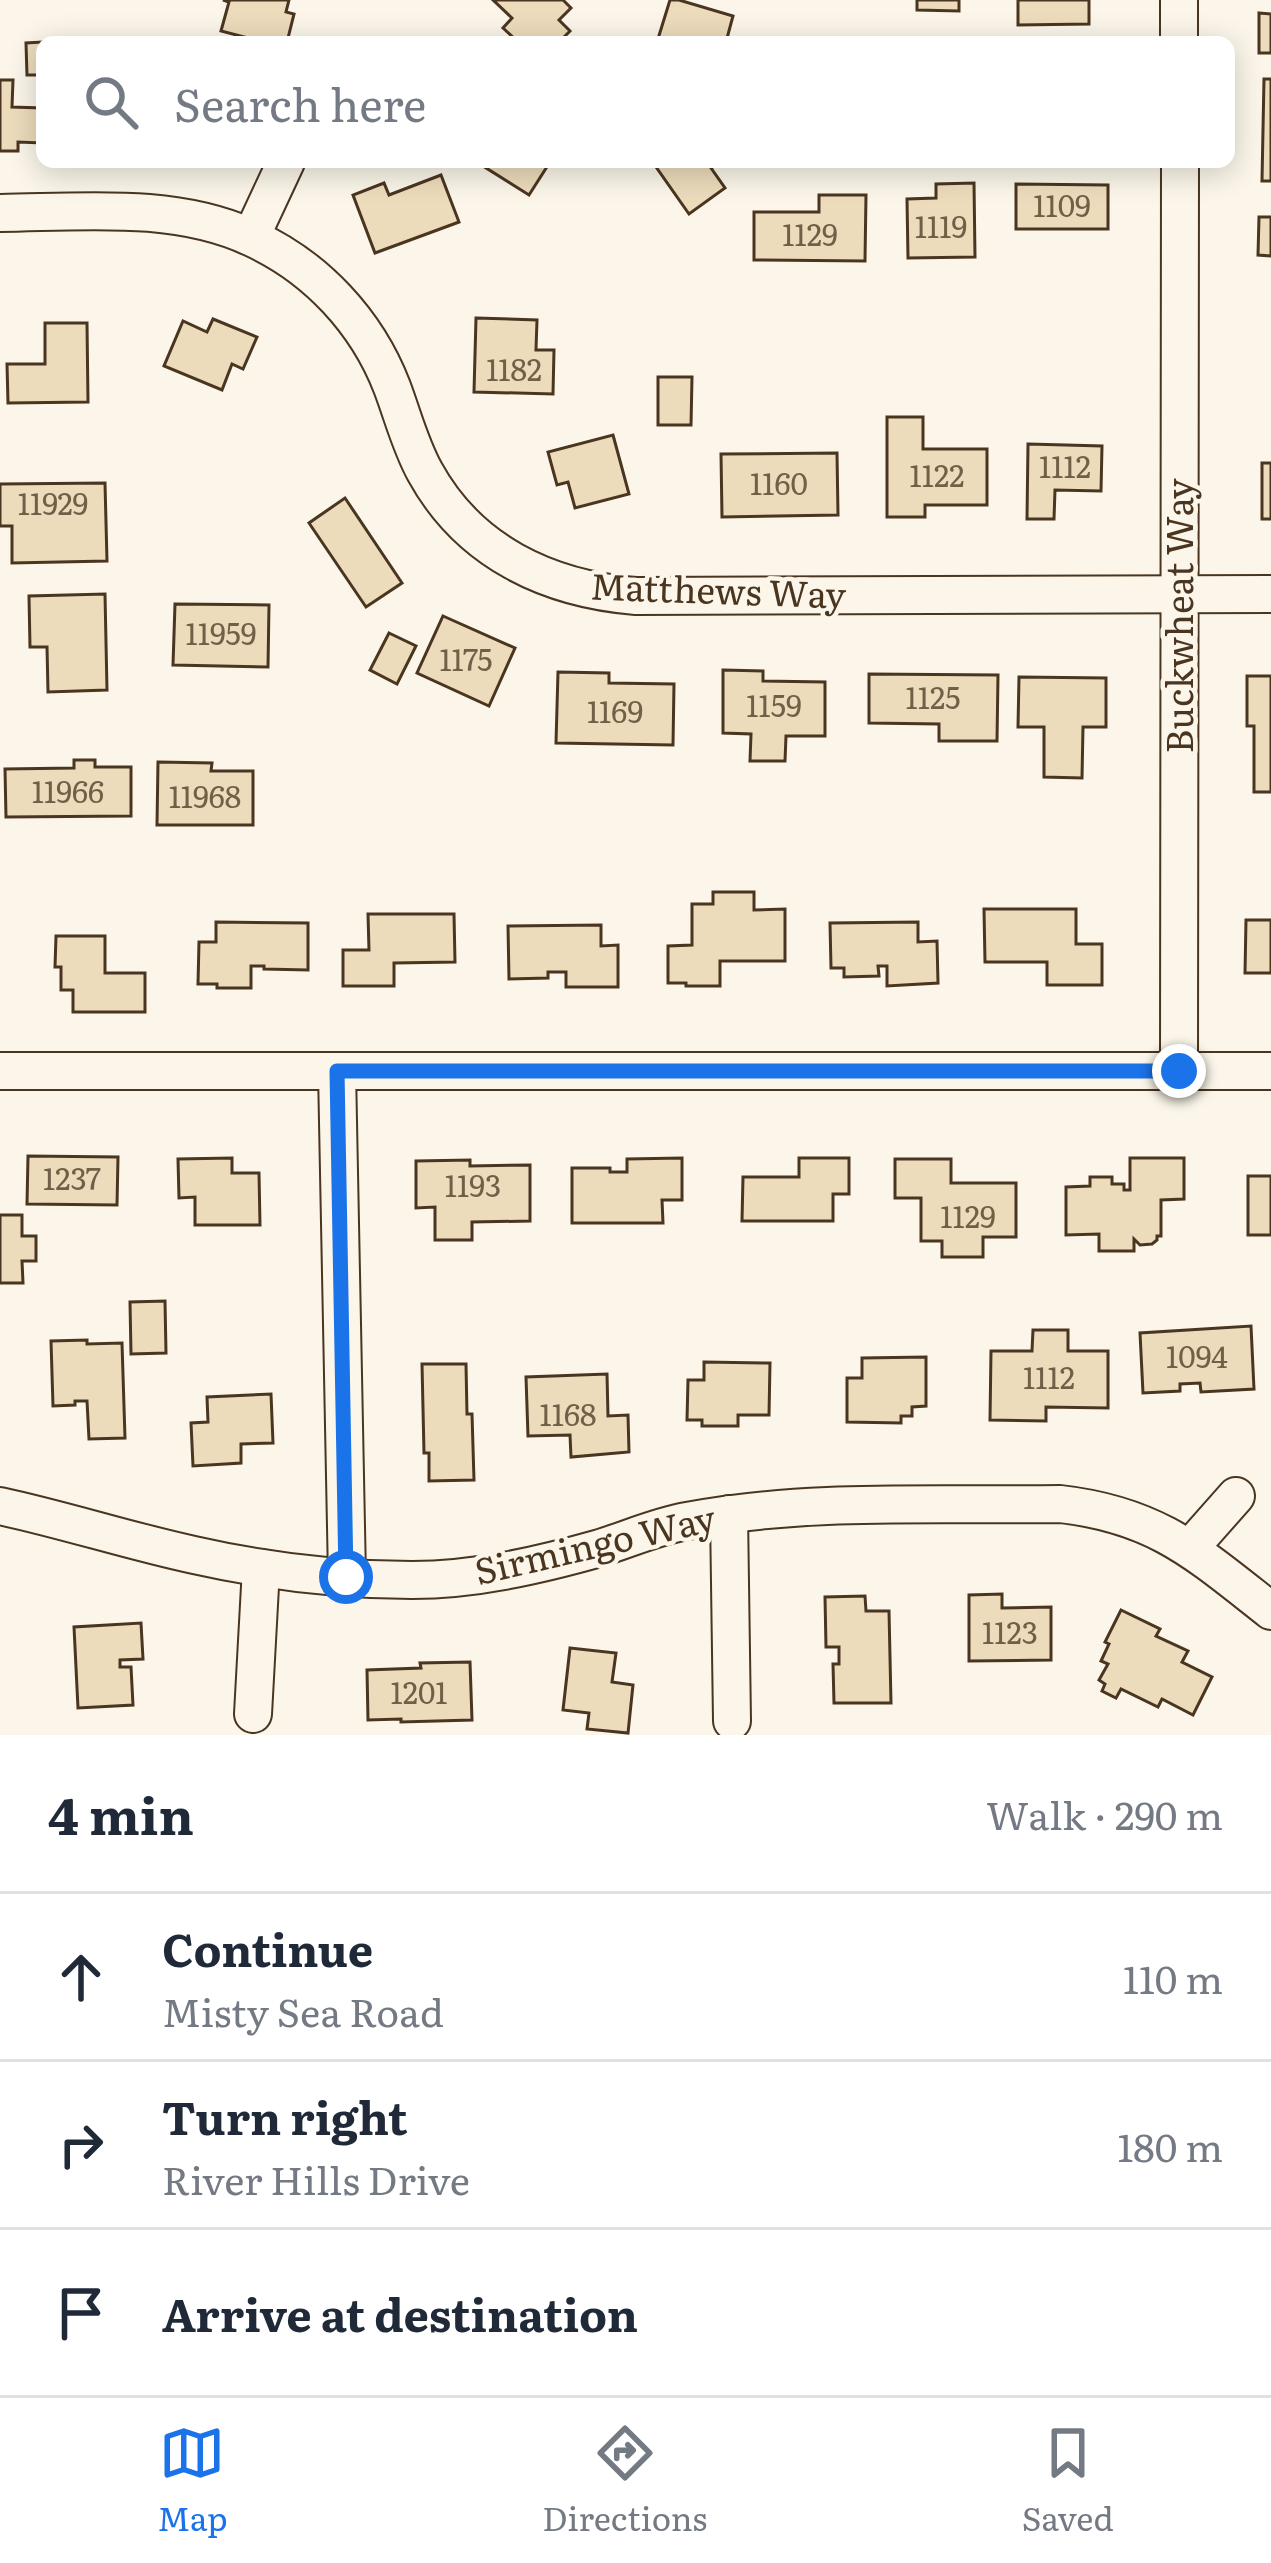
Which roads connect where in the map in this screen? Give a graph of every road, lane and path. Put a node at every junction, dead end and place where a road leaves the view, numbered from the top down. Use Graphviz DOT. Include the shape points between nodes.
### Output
graph roads {
  1 [pos="1179,0"];
  2 [pos="1180,36"];
  3 [pos="283,168"];
  4 [pos="1180,168"];
  5 [pos="0,213"];
  6 [pos="251,237"];
  7 [pos="1180,594"];
  8 [pos="1271,594"];
  9 [pos="0,1071"];
  10 [pos="337,1071"];
  11 [pos="1179,1071"];
  12 [pos="1271,1071"];
  13 [pos="1236,1496"];
  14 [pos="0,1506"];
  15 [pos="729,1514"];
  16 [pos="1190,1548"];
  17 [pos="261,1568"];
  18 [pos="346,1577"];
  19 [pos="1271,1611"];
  20 [pos="253,1714"];
  21 [pos="732,1721"];
  1 -- 2 [label="street"];
  3 -- 6 [label="street"];
  4 -- 7 [label="street, Buckwheat Way"];
  5 -- 6 [label="street, Matthews Way" via="164,214"];
  6 -- 7 [label="street, Matthews Way" via="310,274 358,324 427,476 466,526 545,578 636,596"];
  7 -- 8 [label="street, Matthews Way"];
  7 -- 11 [label="street, Buckwheat Way"];
  9 -- 10 [label="street"];
  10 -- 11 [label="street"];
  10 -- 18 [label="street"];
  11 -- 12 [label="street"];
  13 -- 16 [label="street"];
  14 -- 17 [label="street, Sirmingo Way"];
  15 -- 16 [label="street, Sirmingo Way" via="1060,1504 1127,1516"];
  15 -- 18 [label="street, Sirmingo Way" via="487,1573"];
  15 -- 21 [label="street"];
  16 -- 19 [label="street, Sirmingo Way"];
  17 -- 18 [label="street, Sirmingo Way"];
  17 -- 20 [label="street"];
}
